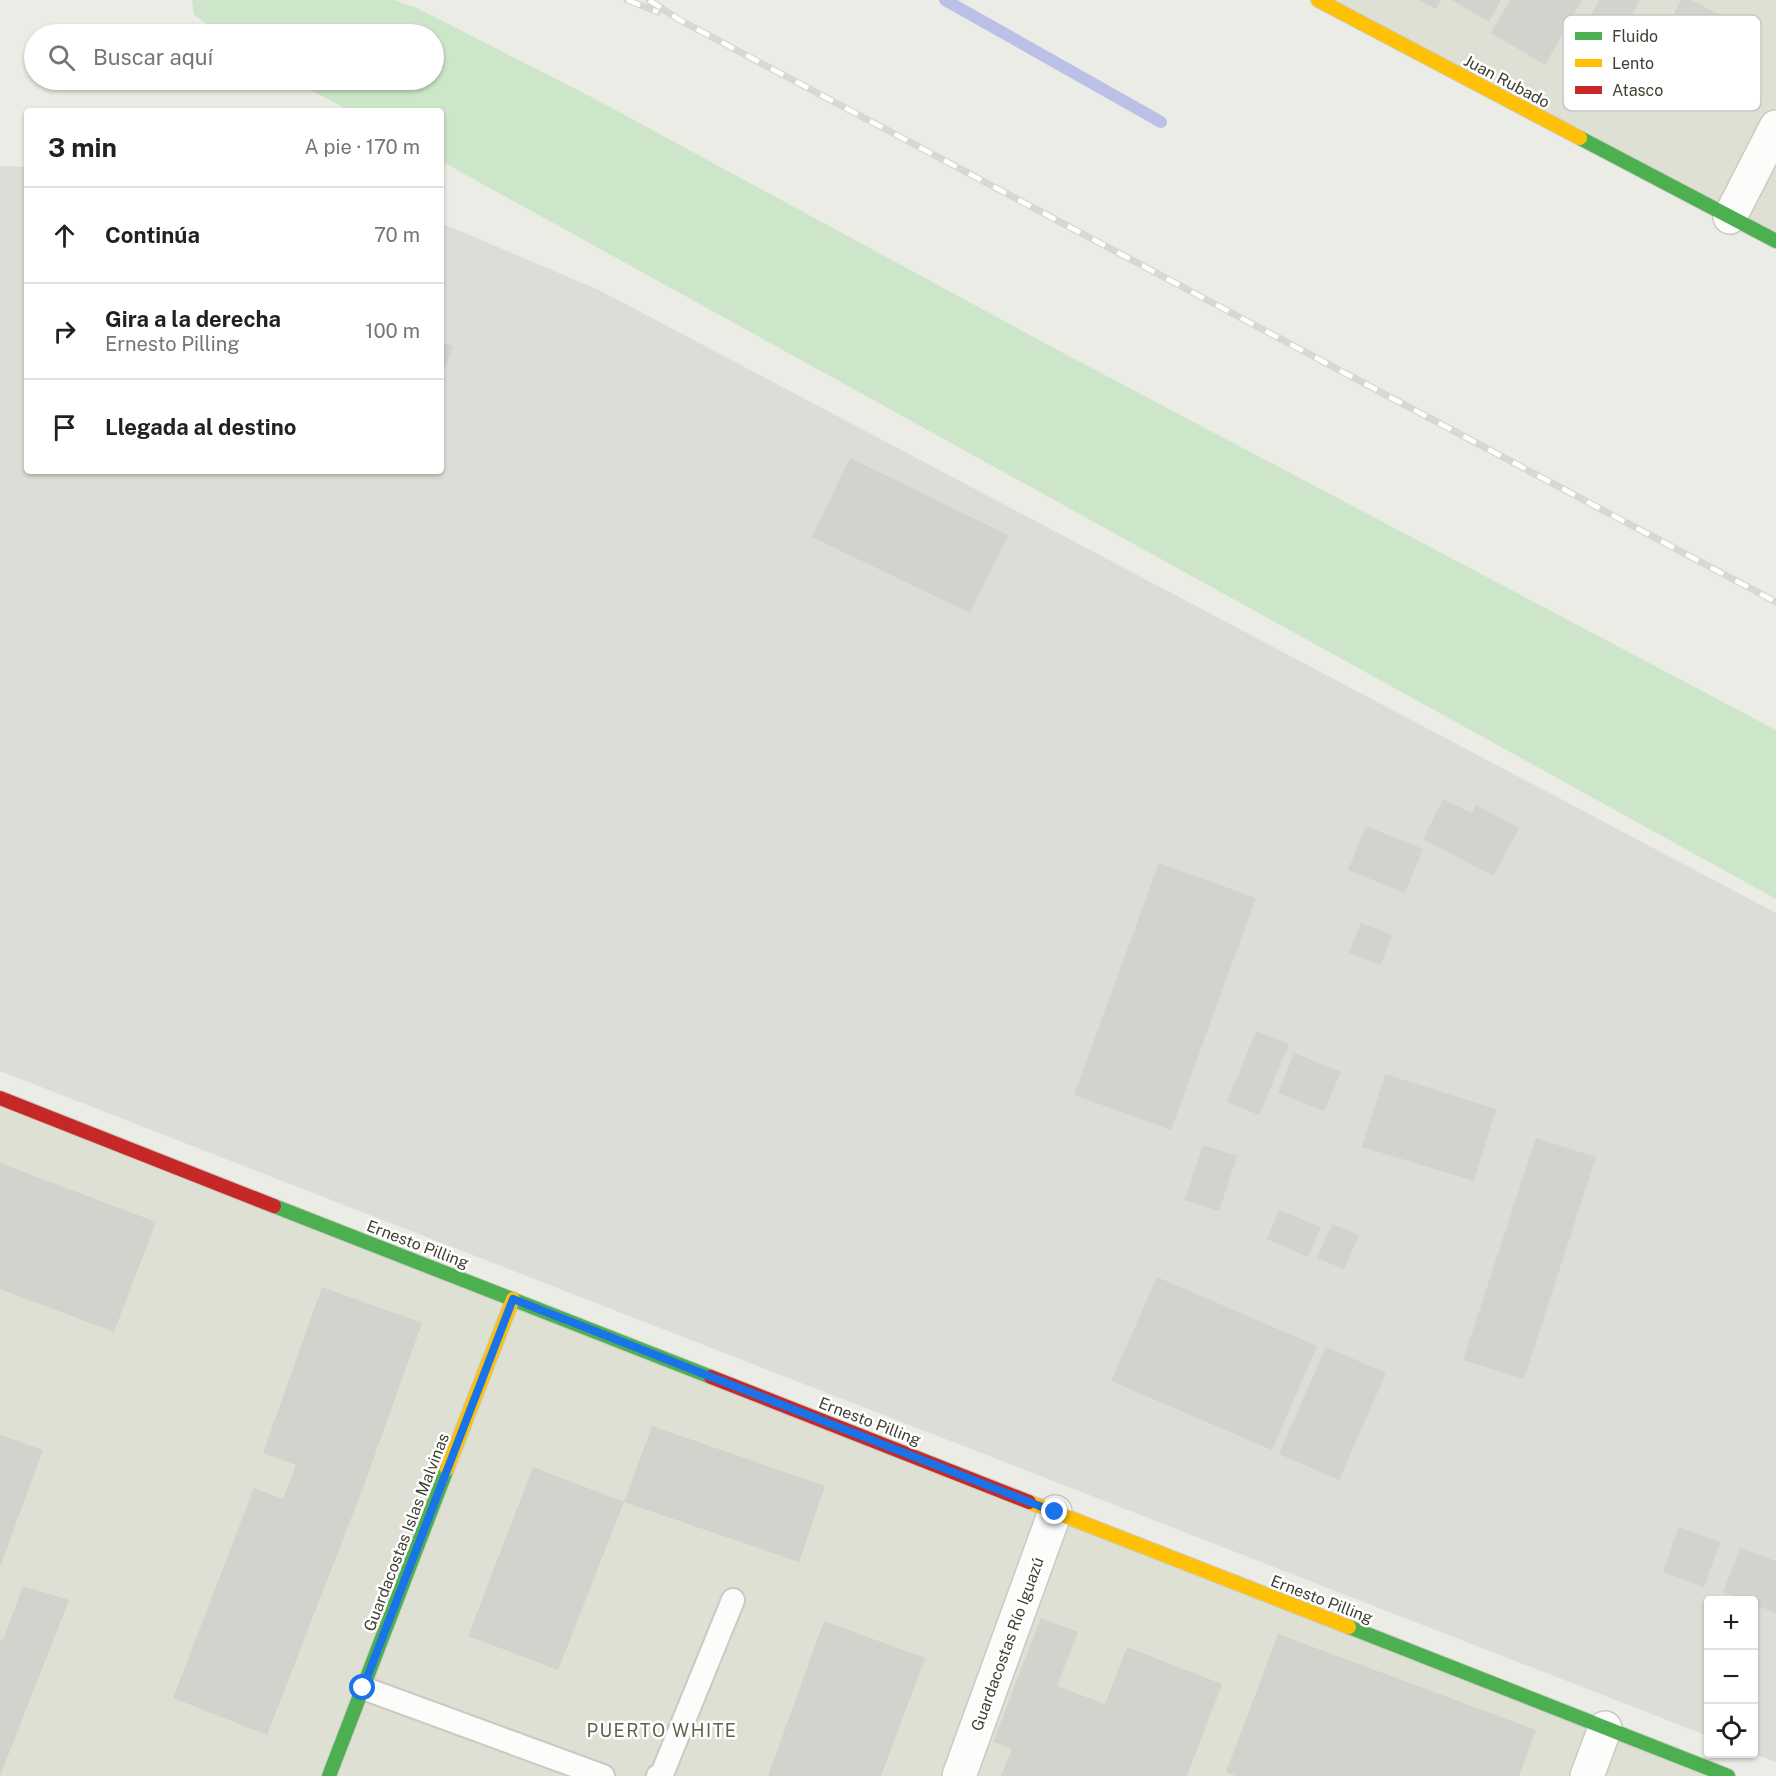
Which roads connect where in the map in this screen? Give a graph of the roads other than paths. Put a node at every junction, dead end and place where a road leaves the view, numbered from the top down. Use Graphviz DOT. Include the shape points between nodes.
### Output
graph roads {
  1 [pos="1318,0"];
  2 [pos="1776,127"];
  3 [pos="1730,217"];
  4 [pos="1776,241"];
  5 [pos="0,1098"];
  6 [pos="513,1299"];
  7 [pos="1055,1512"];
  8 [pos="733,1600"];
  9 [pos="363,1688"];
  10 [pos="1605,1728"];
  11 [pos="329,1776"];
  12 [pos="603,1776"];
  13 [pos="658,1776"];
  14 [pos="958,1776"];
  15 [pos="1587,1776"];
  16 [pos="1728,1776"];
  1 -- 3 [label="street, Juan Rubado"];
  2 -- 3 [label="street"];
  3 -- 4 [label="street, Juan Rubado"];
  5 -- 6 [label="street, Ernesto Pilling"];
  6 -- 7 [label="street, Ernesto Pilling"];
  6 -- 9 [label="street, Guardacostas Islas Malvinas"];
  7 -- 10 [label="street, Ernesto Pilling"];
  7 -- 14 [label="street, Guardacostas Río Iguazú"];
  8 -- 13 [label="lane"];
  9 -- 11 [label="street, Guardacostas Islas Malvinas"];
  9 -- 12 [label="lane"];
  10 -- 15 [label="street"];
  10 -- 16 [label="street, Ernesto Pilling"];
}
